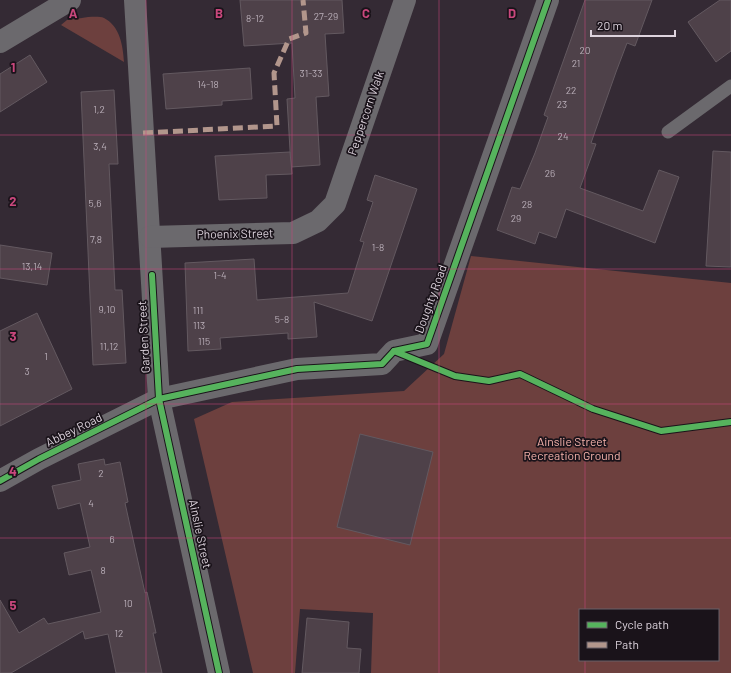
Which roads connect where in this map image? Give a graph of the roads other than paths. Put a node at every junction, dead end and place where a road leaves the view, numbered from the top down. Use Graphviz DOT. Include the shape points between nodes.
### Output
graph roads {
  1 [pos="70,0"];
  2 [pos="135,0"];
  3 [pos="405,0"];
  4 [pos="548,0"];
  5 [pos="0,42"];
  6 [pos="731,86"];
  7 [pos="668,132"];
  8 [pos="318,221"];
  9 [pos="150,237"];
  10 [pos="159,399"];
  11 [pos="0,481"];
  12 [pos="219,673"];
  1 -- 5 [label="street"];
  2 -- 9 [label="street, Garden Street"];
  3 -- 8 [label="street, Peppercorn Walk" via="335,204"];
  4 -- 10 [label="street, Doughty Road" via="427,344 394,351 382,364 297,369"];
  6 -- 7 [label="lane"];
  8 -- 9 [label="street, Phoenix Street" via="293,233"];
  9 -- 10 [label="street, Garden Street"];
  10 -- 11 [label="street, Abbey Road"];
  10 -- 12 [label="street, Ainslie Street"];
}
